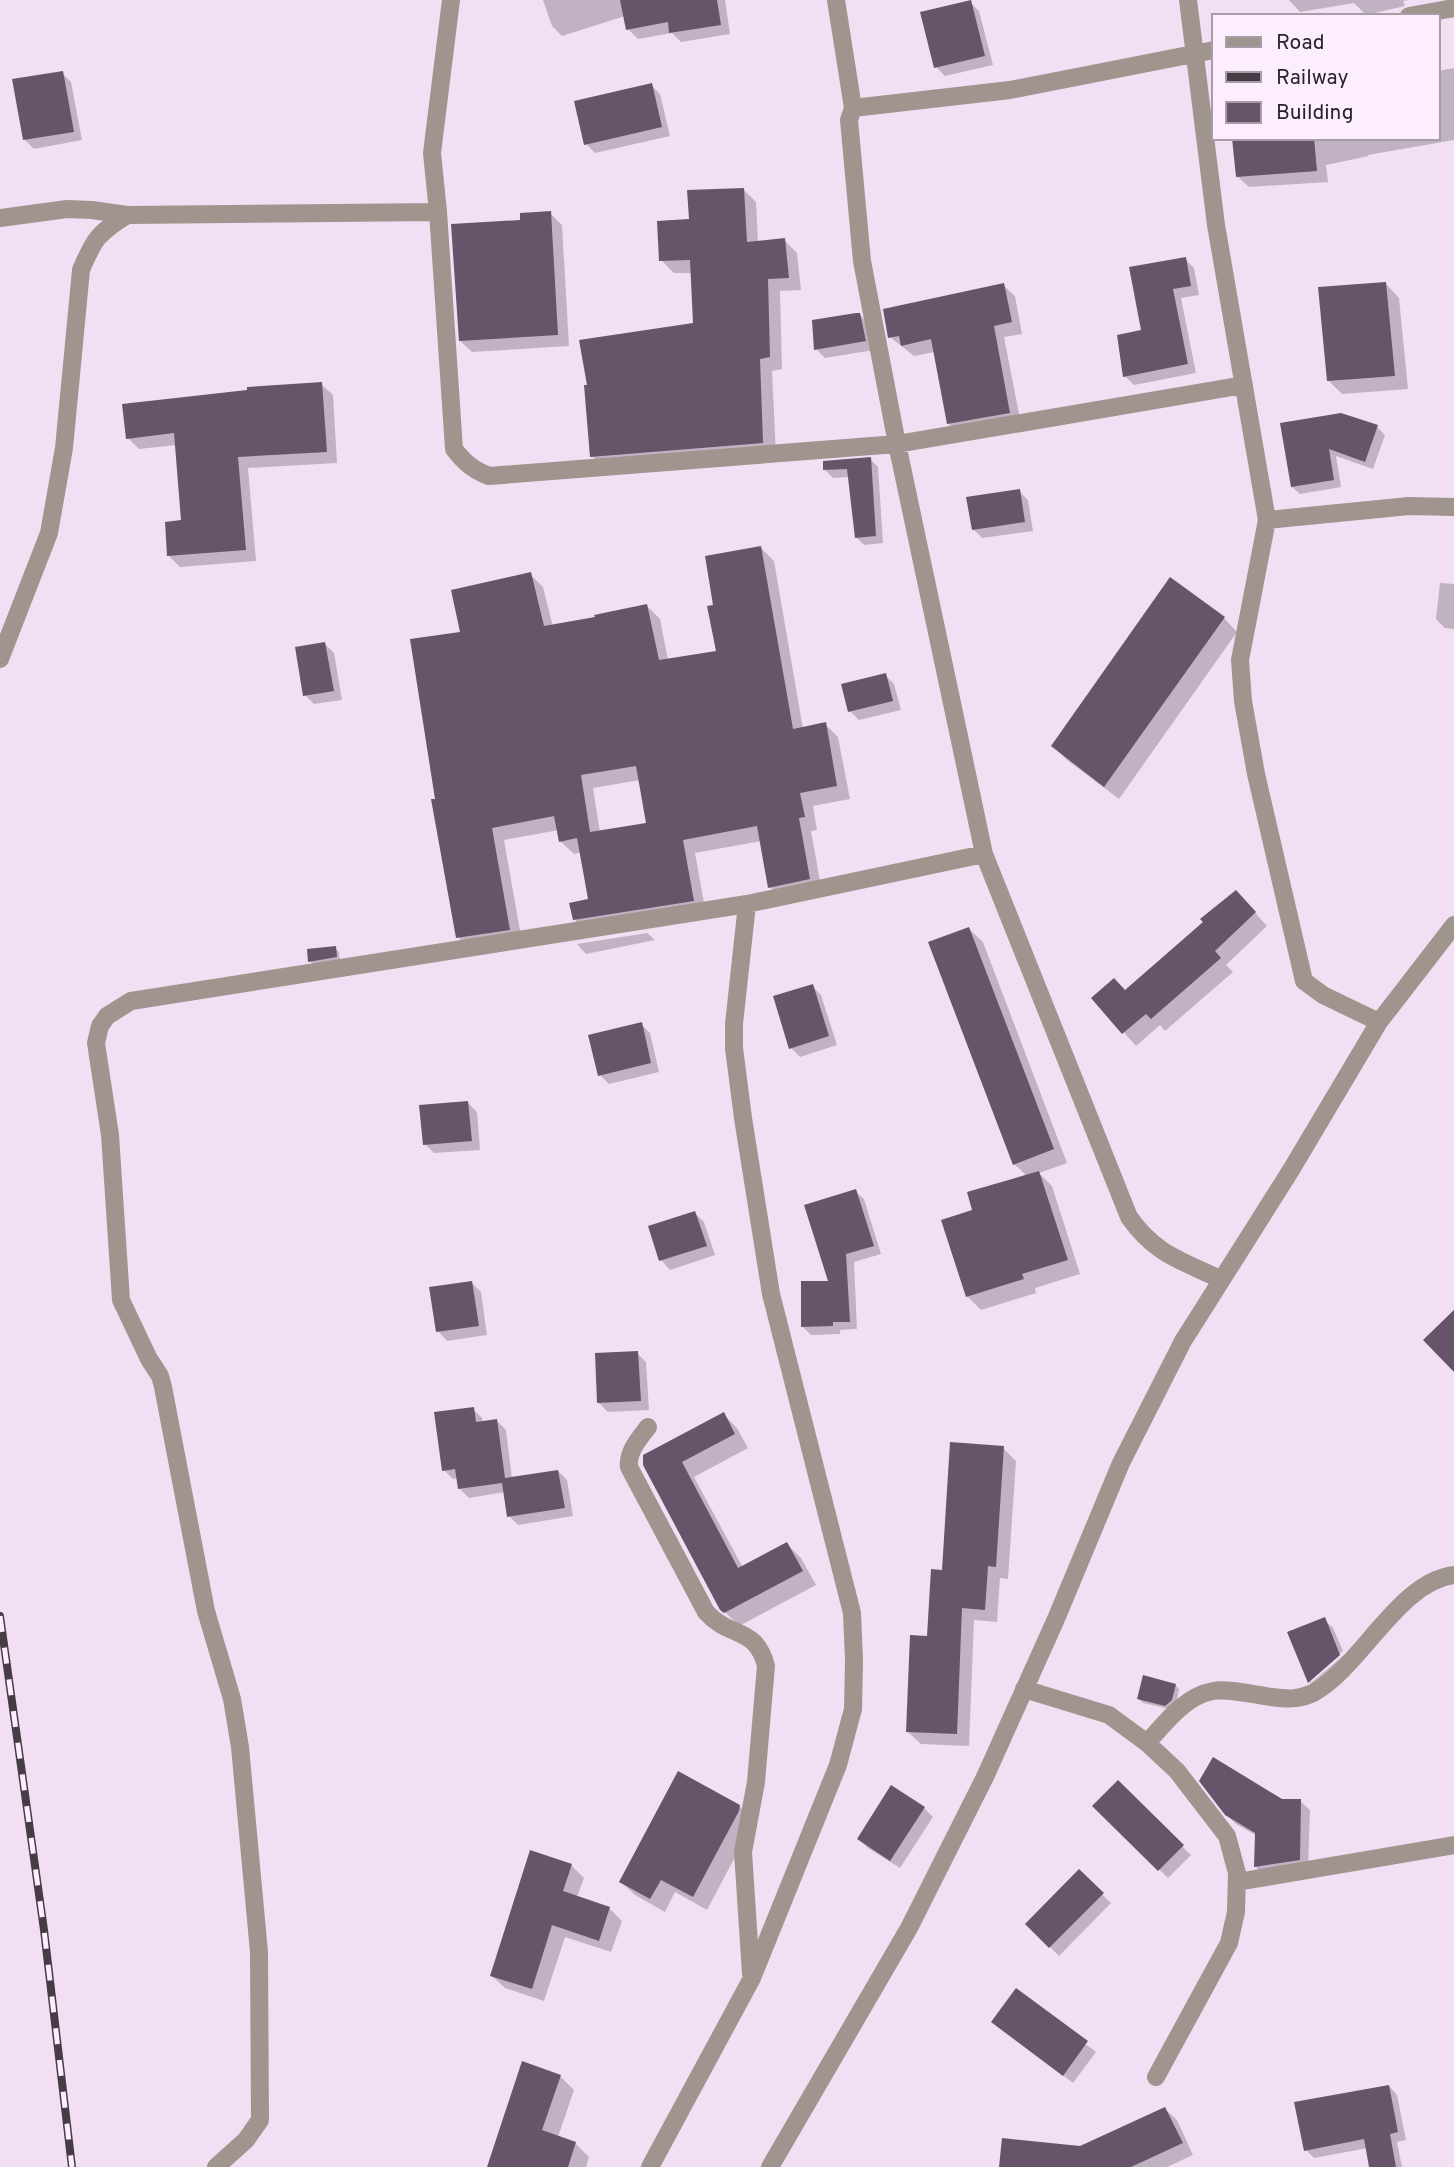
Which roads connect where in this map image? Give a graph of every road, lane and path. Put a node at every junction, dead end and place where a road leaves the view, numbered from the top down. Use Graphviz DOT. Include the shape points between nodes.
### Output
graph roads {
  1 [pos="452,0"];
  2 [pos="836,0"];
  3 [pos="1188,0"];
  4 [pos="1454,8"];
  5 [pos="1420,14"];
  6 [pos="1212,50"];
  7 [pos="1196,53"];
  8 [pos="853,108"];
  9 [pos="438,212"];
  10 [pos="127,215"];
  11 [pos="0,218"];
  12 [pos="1244,385"];
  13 [pos="897,444"];
  14 [pos="1454,507"];
  15 [pos="1267,520"];
  16 [pos="0,659"];
  17 [pos="984,854"];
  18 [pos="747,904"];
  19 [pos="1454,925"];
  20 [pos="1378,1022"];
  21 [pos="1220,1279"];
  22 [pos="648,1427"];
  23 [pos="1454,1575"];
  24 [pos="1024,1689"];
  25 [pos="1147,1743"];
  26 [pos="1454,1845"];
  27 [pos="1237,1882"];
  28 [pos="752,1978"];
  29 [pos="1156,2077"];
  30 [pos="216,2167"];
  31 [pos="650,2167"];
  32 [pos="770,2167"];
  1 -- 9 [label="street" via="432,153"];
  2 -- 8 [label="street"];
  3 -- 7 [label="street"];
  4 -- 5 [label="street"];
  6 -- 7 [label="street"];
  7 -- 8 [label="street" via="1010,90"];
  7 -- 12 [label="street" via="1216,225"];
  8 -- 13 [label="street" via="849,120 862,261"];
  9 -- 10 [label="street"];
  9 -- 13 [label="street" via="454,449 477,472 489,476"];
  10 -- 11 [label="street" via="67,209"];
  10 -- 16 [label="street" via="103,230 81,270 64,448 49,533"];
  12 -- 13 [label="street"];
  12 -- 15 [label="street"];
  13 -- 17 [label="street"];
  14 -- 15 [label="street" via="1409,506"];
  15 -- 20 [label="street" via="1240,660 1256,774 1304,981"];
  17 -- 18 [label="street"];
  17 -- 21 [label="street" via="1129,1217 1158,1249"];
  18 -- 28 [label="street" via="734,1024 743,1118 771,1294 852,1612 854,1661 852,1709 838,1765"];
  18 -- 30 [label="street" via="131,1001 100,1026 96,1043 110,1135 121,1300 163,1387 206,1611 232,1699 245,1793 259,1952 260,2120"];
  19 -- 20 [label="street"];
  20 -- 21 [label="street"];
  21 -- 24 [label="street" via="1121,1463"];
  22 -- 28 [label="street" via="629,1467 706,1612 720,1626 752,1638 766,1666 756,1782 743,1852"];
  23 -- 25 [label="street" via="1418,1590 1340,1672 1312,1693 1295,1700 1215,1690 1178,1709"];
  24 -- 25 [label="street" via="1109,1714"];
  24 -- 32 [label="street" via="909,1928"];
  25 -- 27 [label="street" via="1177,1771 1227,1836"];
  26 -- 27 [label="street"];
  27 -- 29 [label="street" via="1229,1943"];
  28 -- 31 [label="street"];
}
